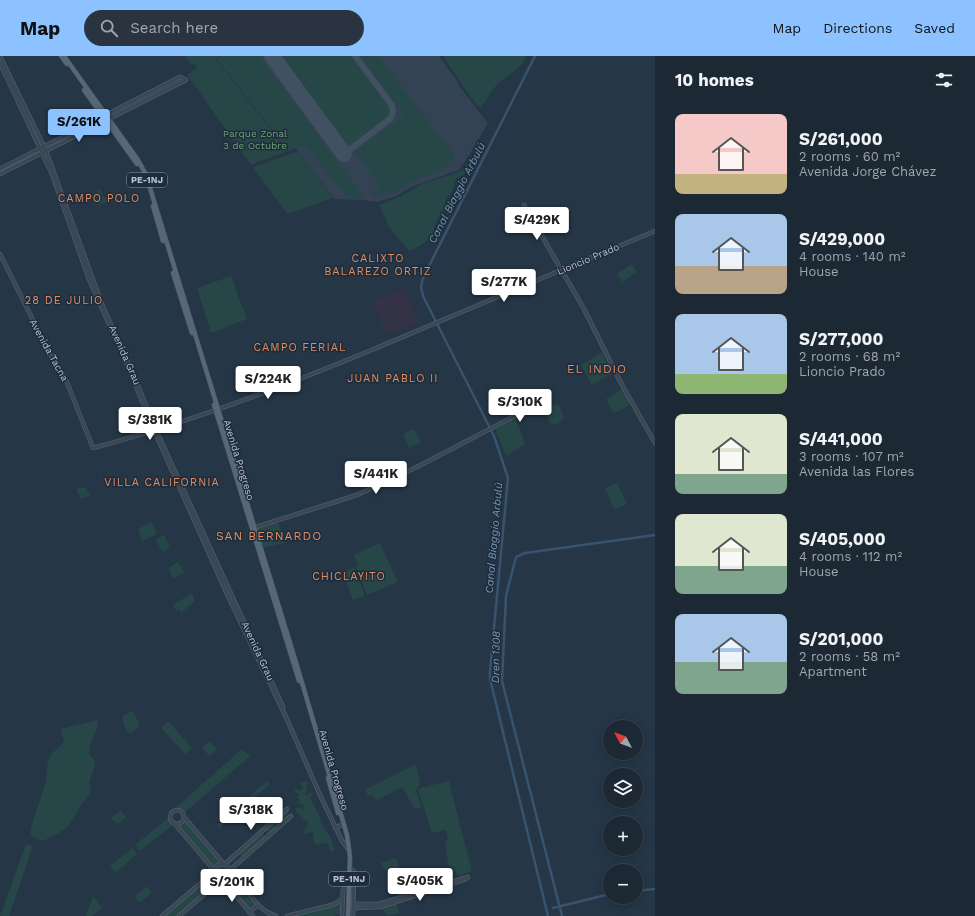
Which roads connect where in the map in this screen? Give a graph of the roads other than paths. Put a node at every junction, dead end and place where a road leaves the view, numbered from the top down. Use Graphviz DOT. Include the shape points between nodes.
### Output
graph roads {
  1 [pos="0,56"];
  2 [pos="61,56"];
  3 [pos="64,56"];
  4 [pos="0,63"];
  5 [pos="106,118"];
  6 [pos="42,148"];
  7 [pos="45,152"];
  8 [pos="0,169"];
  9 [pos="0,174"];
  10 [pos="524,205"];
  11 [pos="655,231"];
  12 [pos="0,254"];
  13 [pos="562,270"];
  14 [pos="538,404"];
  15 [pos="217,410"];
  16 [pos="155,430"];
  17 [pos="655,443"];
  18 [pos="93,448"];
  19 [pos="253,528"];
  20 [pos="287,809"];
  21 [pos="291,816"];
  22 [pos="184,817"];
  23 [pos="174,823"];
  24 [pos="341,826"];
  25 [pos="336,828"];
  26 [pos="348,842"];
  27 [pos="349,851"];
  28 [pos="224,864"];
  29 [pos="350,868"];
  30 [pos="214,871"];
  31 [pos="230,871"];
  32 [pos="222,880"];
  33 [pos="349,882"];
  34 [pos="342,899"];
  35 [pos="258,905"];
  36 [pos="382,905"];
  37 [pos="354,906"];
  38 [pos="249,912"];
  39 [pos="296,915"];
  40 [pos="162,916"];
  41 [pos="179,916"];
  42 [pos="252,916"];
  43 [pos="275,916"];
  44 [pos="288,916"];
  45 [pos="340,916"];
  46 [pos="348,916"];
  47 [pos="353,916"];
  1 -- 6 [label="street, Avenida Grau"];
  2 -- 5 [label="main road, Avenida Progreso / PE-1NJ"];
  3 -- 5 [label="main road, Avenida Progreso / PE-1NJ"];
  4 -- 6 [label="street, Avenida Grau"];
  5 -- 5 [label="street" via="186,80 180,77"];
  5 -- 6 [label="street"];
  5 -- 7 [label="street"];
  5 -- 15 [label="main road, Avenida Progreso / PE-1NJ" via="138,160 146,175"];
  6 -- 7 [label="street, Avenida Grau"];
  6 -- 8 [label="street"];
  7 -- 9 [label="street"];
  7 -- 16 [label="street, Avenida Grau" via="104,307"];
  10 -- 13 [label="street"];
  11 -- 13 [label="street, Lioncio Prado"];
  12 -- 18 [label="street, Avenida Tacna" via="57,368 64,375"];
  13 -- 15 [label="street, Lioncio Prado" via="344,362"];
  13 -- 17 [label="street" via="631,403"];
  14 -- 19 [label="street" via="357,495"];
  15 -- 16 [label="street, Lioncio Prado"];
  15 -- 19 [label="main road, Avenida Progreso / PE-1NJ"];
  16 -- 18 [label="street, Lioncio Prado"];
  16 -- 25 [label="street, Avenida Grau" via="281,700 286,717"];
  19 -- 24 [label="main road, Avenida Progreso / PE-1NJ"];
  19 -- 26 [label="main road, Avenida Progreso / PE-1NJ"];
  20 -- 28 [label="street"];
  21 -- 31 [label="street"];
  22 -- 23 [label="street" via="180,823"];
  22 -- 23 [label="street" via="180,811 173,812 170,817"];
  22 -- 28 [label="street"];
  23 -- 30 [label="street"];
  24 -- 25 [label="street"];
  24 -- 26 [label="main road, Avenida Progreso / PE-1NJ"];
  25 -- 27 [label="street, Avenida Grau"];
  26 -- 27 [label="main road, Avenida Progreso / PE-1NJ"];
  27 -- 29 [label="main road, Avenida Progreso / PE-1NJ"];
  28 -- 30 [label="street" via="218,865"];
  28 -- 31 [label="street"];
  29 -- 33 [label="main road, Avenida Progreso / PE-1NJ"];
  29 -- 37 [label="street" via="354,872"];
  30 -- 32 [label="street" via="216,877"];
  30 -- 40 [label="street"];
  31 -- 32 [label="street" via="227,878"];
  31 -- 35 [label="street"];
  32 -- 38 [label="street"];
  32 -- 41 [label="street"];
  33 -- 34 [label="street" via="344,888"];
  33 -- 46 [label="main road, Avenida Progreso / PE-1NJ"];
  34 -- 39 [label="street" via="332,905"];
  34 -- 45 [label="street"];
  35 -- 38 [label="street"];
  35 -- 43 [label="street"];
  36 -- 36 [label="street" via="466,879 468,877 466,876"];
  36 -- 37 [label="street" via="374,908"];
  37 -- 47 [label="street"];
  38 -- 42 [label="street"];
  39 -- 44 [label="street"];
}
